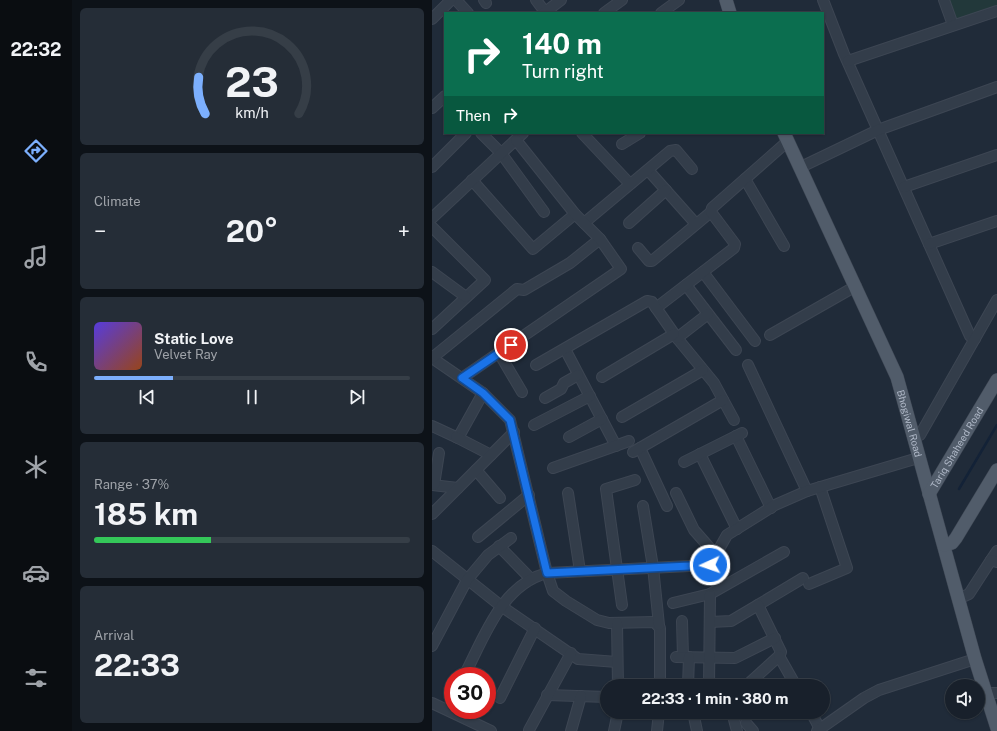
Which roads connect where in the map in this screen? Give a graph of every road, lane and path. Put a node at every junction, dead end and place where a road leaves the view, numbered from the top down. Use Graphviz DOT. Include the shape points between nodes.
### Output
graph roads {
  1 [pos="456,0"];
  2 [pos="536,0"];
  3 [pos="562,0"];
  4 [pos="622,0"];
  5 [pos="679,0"];
  6 [pos="726,0"];
  7 [pos="823,0"];
  8 [pos="944,0"];
  9 [pos="446,2"];
  10 [pos="997,10"];
  11 [pos="467,12"];
  12 [pos="544,12"];
  13 [pos="546,12"];
  14 [pos="605,12"];
  15 [pos="662,12"];
  16 [pos="730,12"];
  17 [pos="432,19"];
  18 [pos="952,25"];
  19 [pos="848,61"];
  20 [pos="997,87"];
  21 [pos="444,97"];
  22 [pos="433,104"];
  23 [pos="878,130"];
  24 [pos="465,134"];
  25 [pos="482,134"];
  26 [pos="583,134"];
  27 [pos="638,134"];
  28 [pos="519,136"];
  29 [pos="786,137"];
  30 [pos="622,144"];
  31 [pos="500,153"];
  32 [pos="997,155"];
  33 [pos="432,167"];
  34 [pos="801,167"];
  35 [pos="692,169"];
  36 [pos="648,170"];
  37 [pos="745,179"];
  38 [pos="472,180"];
  39 [pos="630,184"];
  40 [pos="904,187"];
  41 [pos="666,190"];
  42 [pos="544,212"];
  43 [pos="711,212"];
  44 [pos="575,214"];
  45 [pos="432,218"];
  46 [pos="997,221"];
  47 [pos="584,223"];
  48 [pos="629,223"];
  49 [pos="696,224"];
  50 [pos="432,227"];
  51 [pos="600,239"];
  52 [pos="930,244"];
  53 [pos="784,246"];
  54 [pos="638,248"];
  55 [pos="432,272"];
  56 [pos="703,272"];
  57 [pos="686,285"];
  58 [pos="856,286"];
  59 [pos="466,297"];
  60 [pos="997,300"];
  61 [pos="656,308"];
  62 [pos="708,314"];
  63 [pos="435,323"];
  64 [pos="770,335"];
  65 [pos="676,336"];
  66 [pos="974,339"];
  67 [pos="755,341"];
  68 [pos="564,349"];
  69 [pos="736,350"];
  70 [pos="499,353"];
  71 [pos="432,358"];
  72 [pos="536,365"];
  73 [pos="748,365"];
  74 [pos="703,370"];
  75 [pos="578,375"];
  76 [pos="602,377"];
  77 [pos="462,378"];
  78 [pos="997,380"];
  79 [pos="522,392"];
  80 [pos="483,393"];
  81 [pos="590,396"];
  82 [pos="545,398"];
  83 [pos="723,400"];
  84 [pos="622,417"];
  85 [pos="602,419"];
  86 [pos="734,420"];
  87 [pos="534,425"];
  88 [pos="432,426"];
  89 [pos="514,432"];
  90 [pos="456,437"];
  91 [pos="569,437"];
  92 [pos="913,437"];
  93 [pos="629,441"];
  94 [pos="616,446"];
  95 [pos="439,453"];
  96 [pos="700,454"];
  97 [pos="491,455"];
  98 [pos="918,458"];
  99 [pos="684,462"];
  100 [pos="553,468"];
  101 [pos="476,470"];
  102 [pos="997,470"];
  103 [pos="635,480"];
  104 [pos="433,485"];
  105 [pos="820,487"];
  106 [pos="458,488"];
  107 [pos="807,491"];
  108 [pos="568,493"];
  109 [pos="676,493"];
  110 [pos="929,494"];
  111 [pos="529,495"];
  112 [pos="500,498"];
  113 [pos="643,506"];
  114 [pos="666,506"];
  115 [pos="771,508"];
  116 [pos="432,514"];
  117 [pos="738,529"];
  118 [pos="478,538"];
  119 [pos="511,538"];
  120 [pos="944,545"];
  121 [pos="499,546"];
  122 [pos="997,550"];
  123 [pos="784,552"];
  124 [pos="433,554"];
  125 [pos="716,555"];
  126 [pos="994,561"];
  127 [pos="617,568"];
  128 [pos="653,568"];
  129 [pos="580,571"];
  130 [pos="547,573"];
  131 [pos="530,578"];
  132 [pos="467,580"];
  133 [pos="710,594"];
  134 [pos="958,599"];
  135 [pos="673,603"];
  136 [pos="622,605"];
  137 [pos="758,605"];
  138 [pos="501,606"];
  139 [pos="682,621"];
  140 [pos="710,622"];
  141 [pos="617,623"];
  142 [pos="658,625"];
  143 [pos="535,628"];
  144 [pos="775,638"];
  145 [pos="432,646"];
  146 [pos="571,654"];
  147 [pos="779,656"];
  148 [pos="683,657"];
  149 [pos="709,658"];
  150 [pos="975,659"];
  151 [pos="617,662"];
  152 [pos="469,667"];
  153 [pos="618,679"];
  154 [pos="660,679"];
  155 [pos="687,679"];
  156 [pos="709,679"];
  157 [pos="754,679"];
  158 [pos="792,679"];
  159 [pos="991,693"];
  160 [pos="547,696"];
  161 [pos="580,696"];
  162 [pos="600,697"];
  163 [pos="500,698"];
  164 [pos="432,702"];
  165 [pos="994,713"];
  166 [pos="617,719"];
  167 [pos="658,719"];
  168 [pos="694,719"];
  169 [pos="734,719"];
  170 [pos="814,719"];
  171 [pos="746,723"];
  172 [pos="997,728"];
  173 [pos="529,730"];
  174 [pos="819,730"];
  175 [pos="491,731"];
  176 [pos="571,731"];
  177 [pos="614,731"];
  178 [pos="657,731"];
  179 [pos="697,731"];
  180 [pos="737,731"];
  181 [pos="753,731"];
  1 -- 11 [label="street"];
  2 -- 12 [label="street"];
  3 -- 13 [label="street"];
  4 -- 14 [label="street"];
  5 -- 15 [label="street"];
  6 -- 16 [label="main road"];
  7 -- 19 [label="street"];
  8 -- 18 [label="street"];
  9 -- 17 [label="street"];
  10 -- 18 [label="street"];
  18 -- 19 [label="street"];
  19 -- 23 [label="street"];
  20 -- 23 [label="street"];
  21 -- 22 [label="street"];
  23 -- 34 [label="street"];
  23 -- 40 [label="street"];
  24 -- 33 [label="street"];
  25 -- 31 [label="street"];
  26 -- 39 [label="street"];
  27 -- 30 [label="street"];
  28 -- 31 [label="street"];
  28 -- 44 [label="street"];
  29 -- 34 [label="main road, Bhogiwal Road"];
  29 -- 37 [label="street"];
  31 -- 38 [label="street"];
  31 -- 42 [label="street"];
  32 -- 40 [label="street"];
  34 -- 58 [label="main road, Bhogiwal Road"];
  35 -- 36 [label="street" via="673,150"];
  36 -- 39 [label="street"];
  36 -- 41 [label="street"];
  37 -- 43 [label="street" via="712,208"];
  37 -- 53 [label="street"];
  38 -- 44 [label="street" via="532,249"];
  38 -- 45 [label="street"];
  39 -- 47 [label="street"];
  40 -- 52 [label="street"];
  41 -- 48 [label="street"];
  41 -- 49 [label="street"];
  43 -- 49 [label="street"];
  43 -- 56 [label="street" via="735,246"];
  44 -- 47 [label="street"];
  46 -- 52 [label="street"];
  47 -- 51 [label="street"];
  49 -- 54 [label="street" via="652,261 649,261"];
  50 -- 59 [label="street" via="485,280"];
  51 -- 70 [label="street" via="621,267 621,271"];
  51 -- 71 [label="street" via="563,267 524,290 517,289"];
  52 -- 66 [label="street" via="970,336"];
  55 -- 59 [label="street"];
  56 -- 57 [label="street"];
  56 -- 67 [label="street"];
  57 -- 61 [label="street"];
  57 -- 62 [label="street"];
  58 -- 64 [label="street"];
  58 -- 92 [label="main road, Bhogiwal Road" via="897,377"];
  59 -- 63 [label="street"];
  60 -- 66 [label="street"];
  61 -- 65 [label="street"];
  61 -- 68 [label="street" via="652,302 647,301"];
  62 -- 65 [label="street"];
  62 -- 69 [label="street"];
  65 -- 74 [label="street"];
  65 -- 76 [label="street"];
  66 -- 92 [label="street" via="920,435"];
  68 -- 72 [label="street"];
  68 -- 75 [label="street"];
  70 -- 77 [label="street"];
  70 -- 79 [label="street"];
  71 -- 77 [label="street"];
  73 -- 107 [label="street"];
  74 -- 83 [label="street"];
  74 -- 84 [label="street"];
  75 -- 81 [label="street"];
  75 -- 82 [label="street" via="564,383 561,390"];
  77 -- 80 [label="street"];
  78 -- 110 [label="main road, Tariq Shaheed Road"];
  80 -- 89 [label="street" via="510,420"];
  80 -- 90 [label="street" via="458,438"];
  81 -- 85 [label="street"];
  81 -- 87 [label="street"];
  83 -- 86 [label="street"];
  83 -- 114 [label="street" via="636,450"];
  85 -- 91 [label="street"];
  85 -- 94 [label="street"];
  88 -- 90 [label="street"];
  89 -- 97 [label="street"];
  89 -- 111 [label="street"];
  90 -- 97 [label="street"];
  92 -- 98 [label="main road, Bhogiwal Road"];
  93 -- 94 [label="street"];
  94 -- 100 [label="street"];
  95 -- 104 [label="street"];
  96 -- 99 [label="street"];
  96 -- 115 [label="street" via="739,435"];
  96 -- 117 [label="street"];
  97 -- 101 [label="street"];
  98 -- 105 [label="street"];
  98 -- 110 [label="main road, Bhogiwal Road"];
  101 -- 106 [label="street"];
  101 -- 112 [label="street"];
  102 -- 120 [label="main road" via="956,538 952,543"];
  103 -- 127 [label="street" via="606,489"];
  104 -- 106 [label="street"];
  105 -- 107 [label="street"];
  105 -- 137 [label="street" via="847,568 806,581"];
  106 -- 116 [label="street"];
  107 -- 115 [label="street"];
  108 -- 129 [label="street"];
  109 -- 125 [label="street" via="694,530"];
  110 -- 120 [label="main road, Bhogiwal Road"];
  111 -- 118 [label="street"];
  111 -- 130 [label="street"];
  113 -- 128 [label="street"];
  115 -- 117 [label="street"];
  117 -- 125 [label="street" via="727,535"];
  119 -- 121 [label="street"];
  120 -- 134 [label="main road, Bhogiwal Road"];
  121 -- 131 [label="street"];
  121 -- 132 [label="street"];
  122 -- 126 [label="street"];
  123 -- 133 [label="street"];
  124 -- 132 [label="street"];
  125 -- 128 [label="street" via="710,565"];
  126 -- 134 [label="street" via="969,594"];
  127 -- 128 [label="street"];
  127 -- 129 [label="street"];
  127 -- 136 [label="street"];
  128 -- 142 [label="street"];
  129 -- 130 [label="street"];
  130 -- 131 [label="street"];
  130 -- 141 [label="street" via="553,591 566,601 597,620"];
  131 -- 138 [label="street"];
  132 -- 138 [label="street"];
  132 -- 145 [label="street"];
  133 -- 135 [label="street"];
  133 -- 140 [label="street"];
  134 -- 150 [label="main road, Bhogiwal Road"];
  137 -- 140 [label="street" via="731,621"];
  137 -- 144 [label="street"];
  138 -- 143 [label="street"];
  138 -- 152 [label="street"];
  139 -- 148 [label="street"];
  140 -- 149 [label="street"];
  141 -- 142 [label="street" via="654,622"];
  141 -- 151 [label="street"];
  142 -- 154 [label="street"];
  143 -- 146 [label="street"];
  143 -- 163 [label="street"];
  144 -- 147 [label="street" via="781,652"];
  144 -- 149 [label="street" via="735,658"];
  146 -- 151 [label="street" via="578,659"];
  146 -- 160 [label="street"];
  147 -- 157 [label="street"];
  147 -- 158 [label="street"];
  148 -- 149 [label="street"];
  148 -- 155 [label="street"];
  149 -- 156 [label="street"];
  150 -- 159 [label="main road, Bhogiwal Road"];
  150 -- 174 [label="street" via="879,690"];
  151 -- 153 [label="street"];
  159 -- 165 [label="main road, Bhogiwal Road"];
  160 -- 161 [label="street"];
  160 -- 173 [label="street"];
  161 -- 162 [label="street"];
  161 -- 176 [label="street"];
  164 -- 175 [label="street"];
  165 -- 172 [label="main road, Bhogiwal Road"];
  166 -- 177 [label="street"];
  167 -- 178 [label="street"];
  168 -- 179 [label="street"];
  169 -- 180 [label="street"];
  170 -- 174 [label="street"];
  171 -- 181 [label="street"];
}
